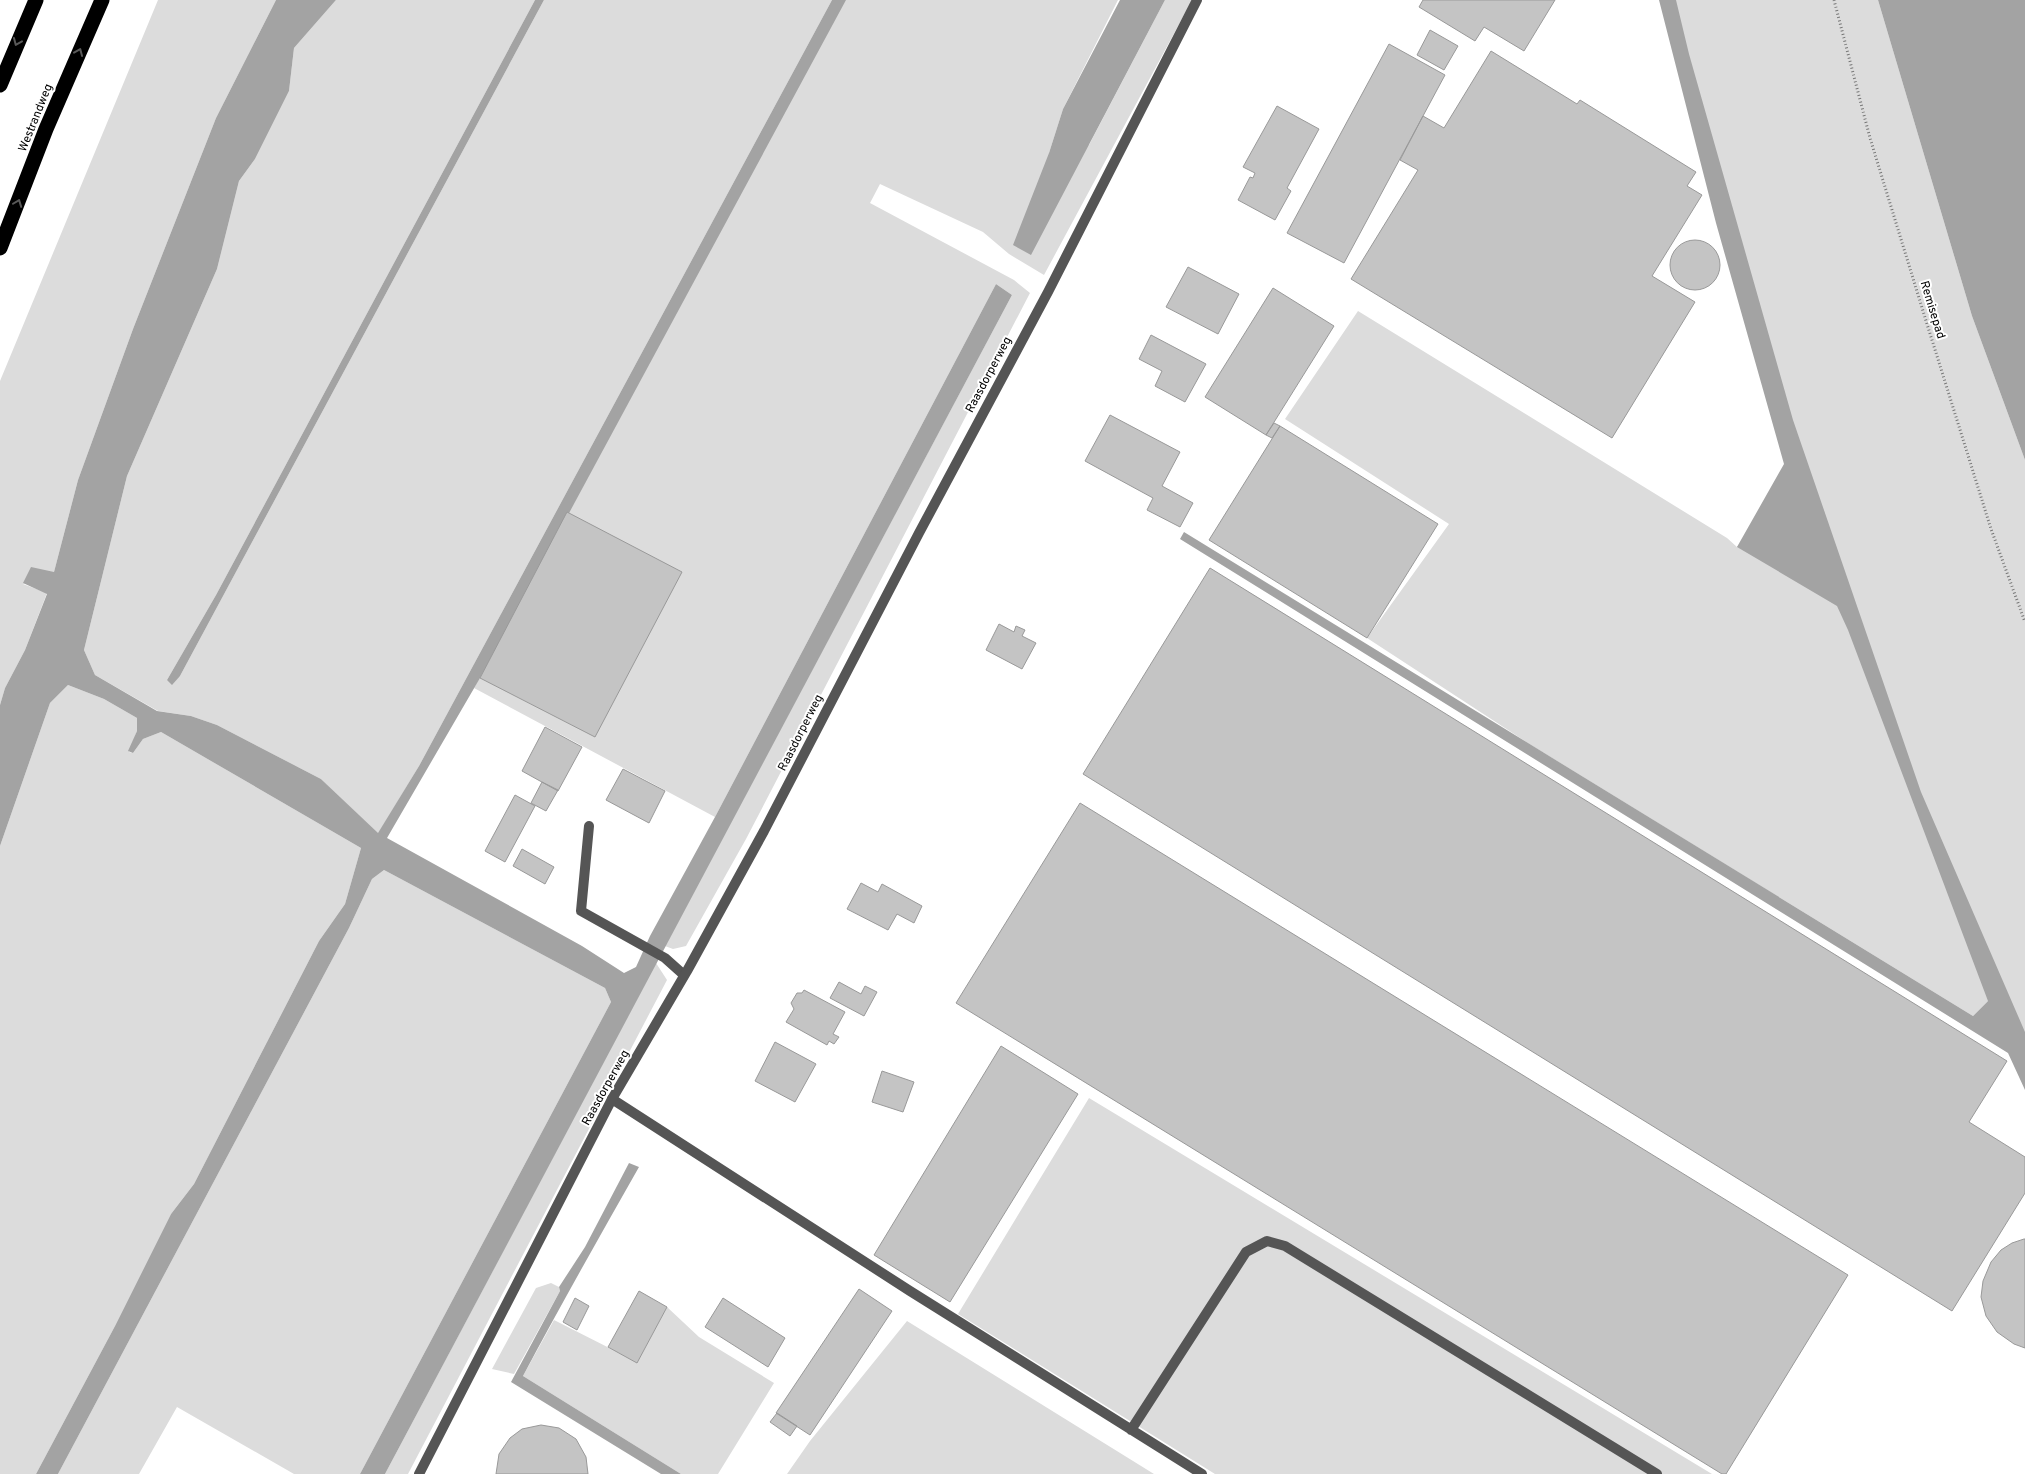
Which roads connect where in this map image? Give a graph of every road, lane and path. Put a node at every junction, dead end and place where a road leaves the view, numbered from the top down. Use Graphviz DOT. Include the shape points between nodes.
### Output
graph roads {
  1 [pos="36,0"];
  2 [pos="102,0"];
  3 [pos="1197,0"];
  4 [pos="1834,0"];
  5 [pos="0,84"];
  6 [pos="0,248"];
  7 [pos="2025,622"];
  8 [pos="589,826"];
  9 [pos="684,976"];
  10 [pos="612,1100"];
  11 [pos="1131,1430"];
  12 [pos="419,1474"];
  13 [pos="1202,1474"];
  14 [pos="1657,1474"];
  1 -- 5 [label="highway, one-way"];
  6 -- 2 [label="highway, Westrandweg, one-way" via="46,129"];
  3 -- 9 [label="street, Raasdorperweg" via="1048,292 764,831"];
  4 -- 7 [label="path, Remisepad" via="1870,138 1927,324 1991,529"];
  8 -- 9 [label="street" via="581,912 665,958"];
  9 -- 10 [label="street, Raasdorperweg"];
  10 -- 11 [label="street"];
  10 -- 12 [label="street, Raasdorperweg"];
  11 -- 13 [label="street"];
  11 -- 14 [label="street" via="1246,1252 1267,1241 1286,1246"];
}
